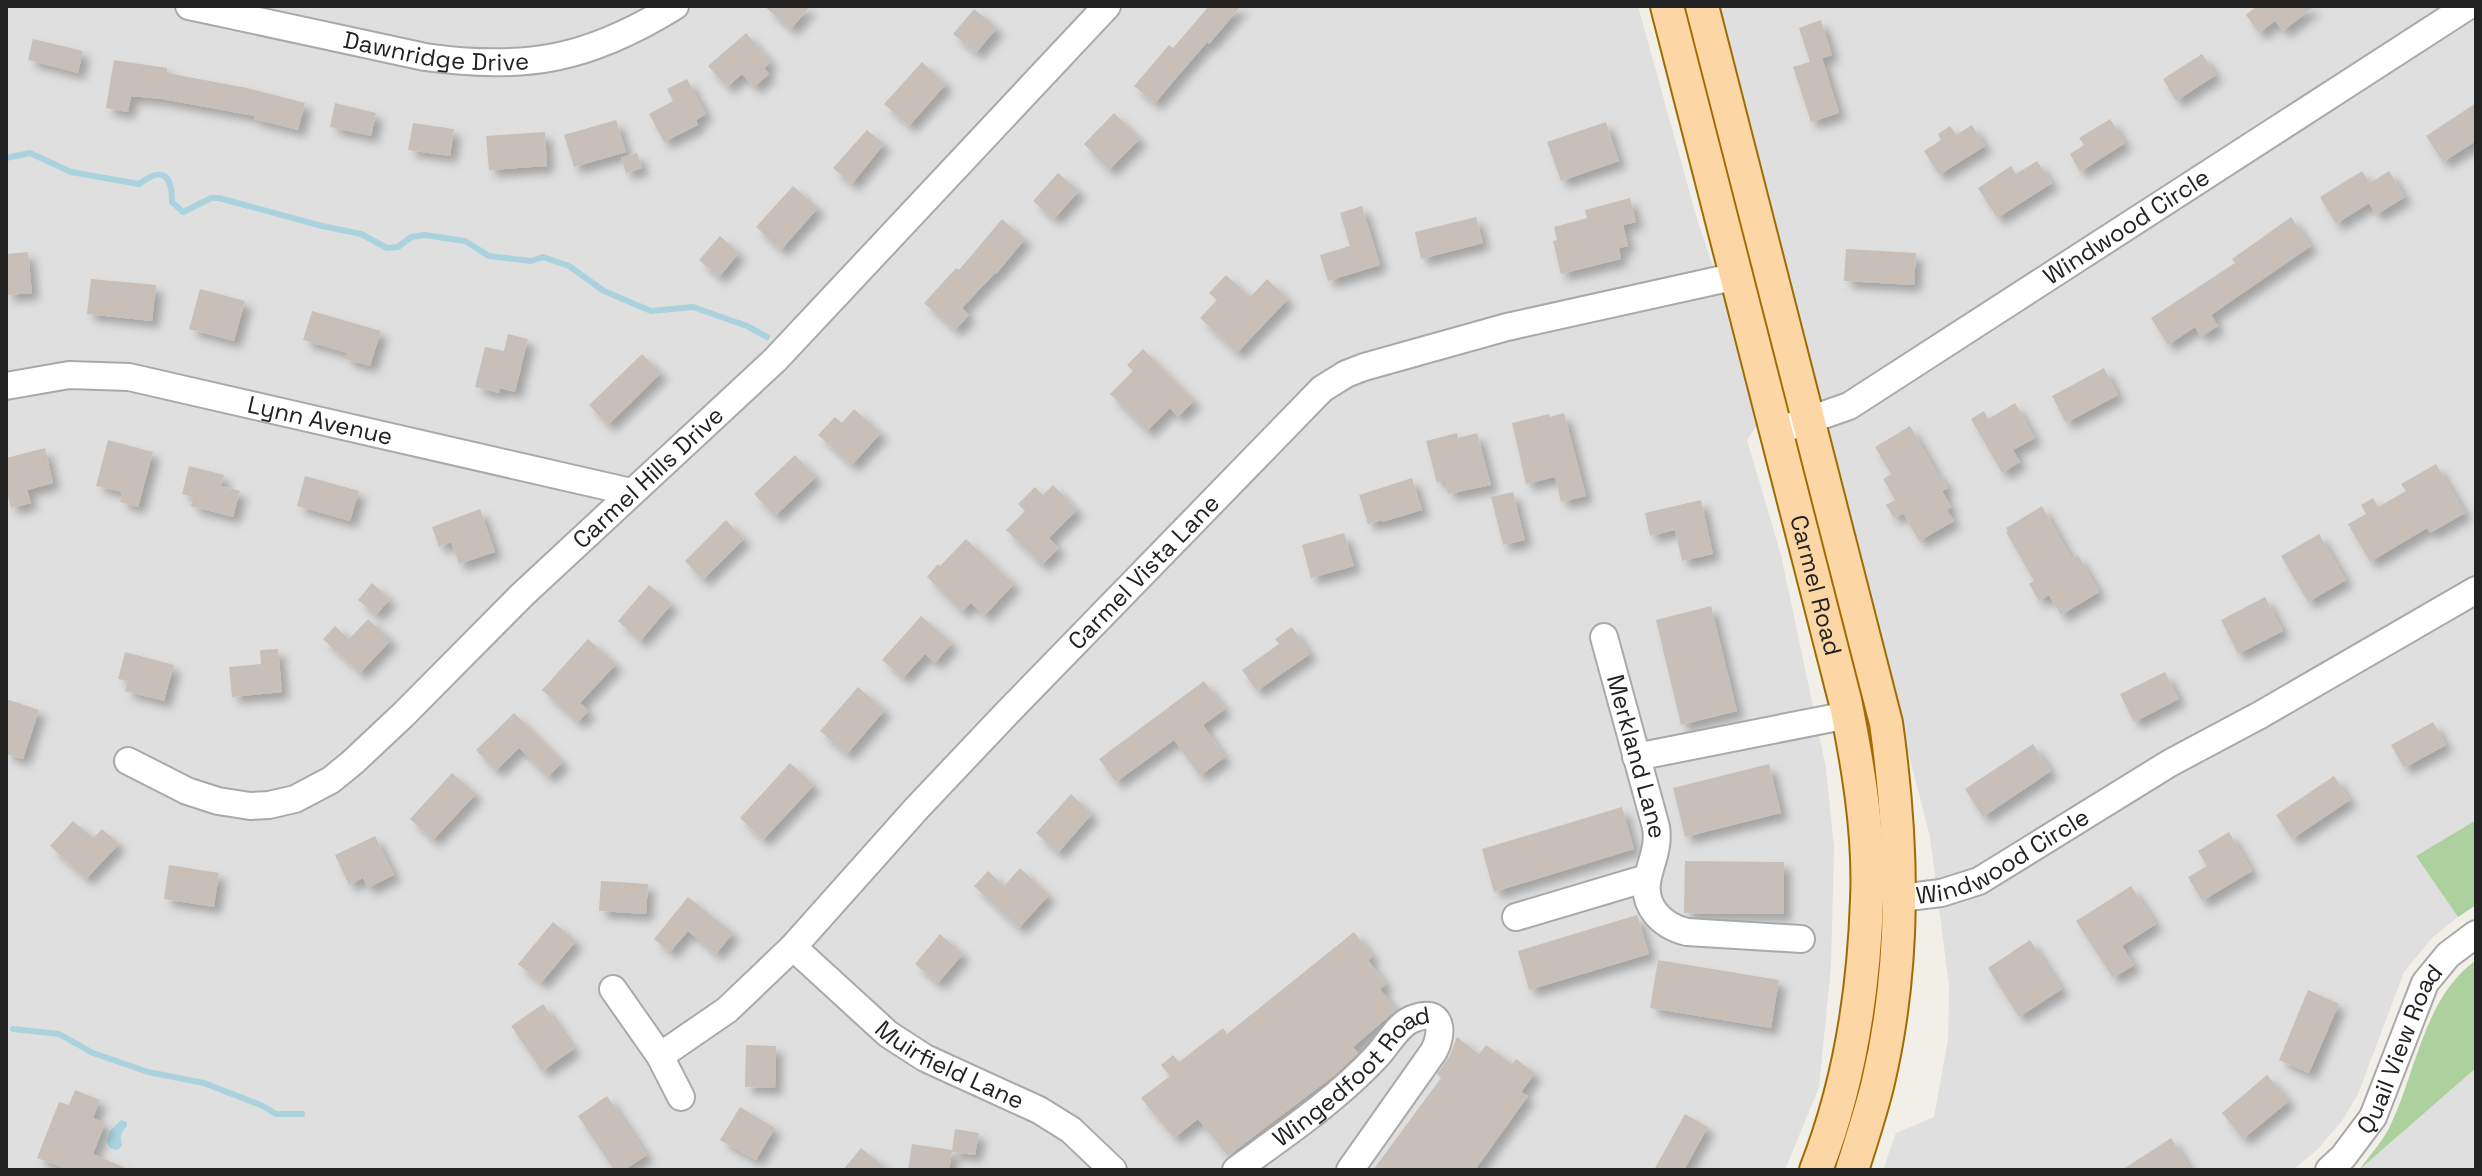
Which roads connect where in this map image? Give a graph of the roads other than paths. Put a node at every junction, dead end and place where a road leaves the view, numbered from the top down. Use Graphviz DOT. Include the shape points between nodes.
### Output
graph roads {
  1 [pos="675,6"];
  2 [pos="1107,6"];
  3 [pos="1667,6"];
  4 [pos="1702,6"];
  5 [pos="2468,6"];
  6 [pos="205,8"];
  7 [pos="1737,276"];
  8 [pos="6,386"];
  9 [pos="1809,421"];
  10 [pos="1776,430"];
  11 [pos="631,492"];
  12 [pos="2476,590"];
  13 [pos="1604,637"];
  14 [pos="1848,715"];
  15 [pos="1636,757"];
  16 [pos="128,761"];
  17 [pos="1647,878"];
  18 [pos="1900,898"];
  19 [pos="1516,917"];
  20 [pos="2476,934"];
  21 [pos="1801,939"];
  22 [pos="793,947"];
  23 [pos="613,989"];
  24 [pos="660,1056"];
  25 [pos="681,1097"];
  26 [pos="1245,1169"];
  27 [pos="1113,1170"];
  28 [pos="1350,1170"];
  29 [pos="1816,1170"];
  30 [pos="1852,1170"];
  31 [pos="2329,1170"];
  1 -- 6 [label="street, Dawnridge Drive" via="622,37 581,52 504,64 425,57"];
  2 -- 11 [label="street, Carmel Hills Drive" via="807,327"];
  3 -- 7 [label="main road, Carmel Road"];
  4 -- 9 [label="main road, Carmel Road"];
  5 -- 9 [label="street, Windwood Circle" via="1849,406"];
  7 -- 10 [label="main road, Carmel Road"];
  7 -- 22 [label="street, Carmel Vista Lane" via="1492,330 1364,367 1322,389 996,725"];
  8 -- 11 [label="street, Lynn Avenue" via="69,375 129,377"];
  9 -- 10 [label="street, Windwood Circle"];
  9 -- 18 [label="main road, Carmel Road" via="1886,723"];
  10 -- 14 [label="main road, Carmel Road"];
  11 -- 16 [label="street, Carmel Hills Drive" via="353,762 308,794 269,805 218,801"];
  12 -- 18 [label="street, Windwood Circle" via="2170,763 1979,881"];
  13 -- 15 [label="street, Merkland Lane"];
  14 -- 15 [label="street"];
  14 -- 29 [label="main road, Carmel Road" via="1862,801 1867,899 1847,1065"];
  15 -- 17 [label="street, Merkland Lane" via="1657,838"];
  17 -- 19 [label="street"];
  17 -- 21 [label="street, Merkland Lane" via="1651,908 1673,928"];
  18 -- 30 [label="main road, Carmel Road" via="1886,1038"];
  20 -- 31 [label="street, Quail View Road" via="2448,955 2425,983 2373,1117"];
  22 -- 24 [label="street, Carmel Vista Lane" via="727,1010"];
  22 -- 27 [label="street, Muirfield Lane" via="888,1034 925,1058 1039,1110 1071,1130"];
  23 -- 24 [label="street"];
  24 -- 25 [label="street"];
  26 -- 28 [label="street, Wingedfoot Road" via="1377,1056 1403,1026 1427,1016 1442,1029 1441,1038"];
}
